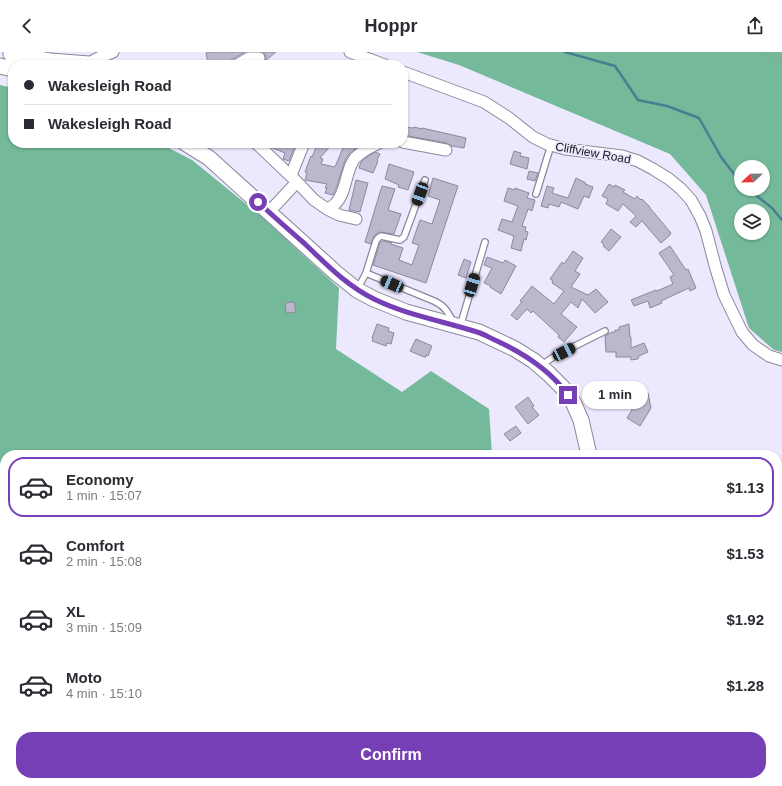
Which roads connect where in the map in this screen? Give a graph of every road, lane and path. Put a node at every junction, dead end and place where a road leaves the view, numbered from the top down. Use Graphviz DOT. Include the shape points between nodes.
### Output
graph roads {
  1 [pos="113,52"];
  2 [pos="350,52"];
  3 [pos="755,52"];
  4 [pos="9,58"];
  5 [pos="259,58"];
  6 [pos="782,58"];
  7 [pos="36,60"];
  8 [pos="97,60"];
  9 [pos="246,60"];
  10 [pos="372,60"];
  11 [pos="0,66"];
  12 [pos="408,74"];
  13 [pos="408,143"];
  14 [pos="551,145"];
  15 [pos="193,148"];
  16 [pos="261,148"];
  17 [pos="303,148"];
  18 [pos="367,148"];
  19 [pos="446,150"];
  20 [pos="294,178"];
  21 [pos="425,180"];
  22 [pos="536,194"];
  23 [pos="327,209"];
  24 [pos="269,212"];
  25 [pos="356,219"];
  26 [pos="485,242"];
  27 [pos="366,273"];
  28 [pos="357,290"];
  29 [pos="457,326"];
  30 [pos="604,332"];
  31 [pos="782,360"];
  32 [pos="540,366"];
  33 [pos="588,450"];
  1 -- 8 [label="street"];
  2 -- 10 [label="street"];
  3 -- 6 [label="path"];
  4 -- 7 [label="main road"];
  4 -- 11 [label="main road"];
  5 -- 9 [label="street"];
  12 -- 14 [label="street, Cliffview Road" via="484,102 533,137"];
  13 -- 19 [label="street"];
  14 -- 22 [label="lane"];
  14 -- 31 [label="street, Cliffview Road" via="622,156 638,161 653,168 681,189 700,216 724,295 742,332 753,345 769,356"];
  15 -- 24 [label="main road" via="209,158"];
  16 -- 20 [label="street"];
  17 -- 20 [label="street"];
  18 -- 23 [label="street" via="354,159 339,200"];
  20 -- 23 [label="street" via="314,200"];
  20 -- 24 [label="street"];
  21 -- 27 [label="lane" via="404,237 400,240 381,236 378,238"];
  23 -- 25 [label="street"];
  24 -- 28 [label="main road"];
  26 -- 29 [label="lane"];
  27 -- 28 [label="lane"];
  27 -- 29 [label="lane" via="442,304"];
  28 -- 29 [label="main road" via="406,312"];
  29 -- 32 [label="main road" via="479,332 515,349"];
  30 -- 32 [label="lane"];
  32 -- 33 [label="main road" via="563,388 573,402 581,420"];
}
